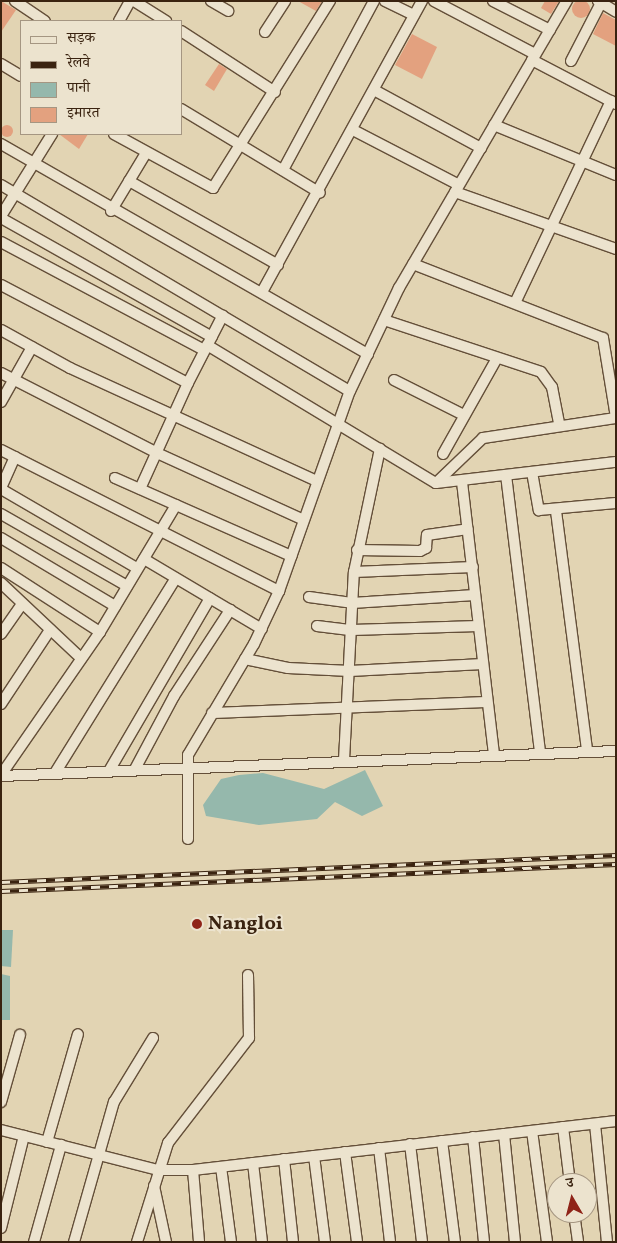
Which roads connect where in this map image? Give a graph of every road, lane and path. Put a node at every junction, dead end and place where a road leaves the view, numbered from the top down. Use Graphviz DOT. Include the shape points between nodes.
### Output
graph roads {
  1 [pos="15,1"];
  2 [pos="130,1"];
  3 [pos="134,1"];
  4 [pos="211,1"];
  5 [pos="285,1"];
  6 [pos="330,1"];
  7 [pos="374,1"];
  8 [pos="385,1"];
  9 [pos="422,1"];
  10 [pos="434,1"];
  11 [pos="493,1"];
  12 [pos="567,1"];
  13 [pos="600,2"];
  14 [pos="228,11"];
  15 [pos="616,12"];
  16 [pos="414,15"];
  17 [pos="44,20"];
  18 [pos="120,20"];
  19 [pos="164,20"];
  20 [pos="550,30"];
  21 [pos="182,32"];
  22 [pos="265,32"];
  23 [pos="534,57"];
  24 [pos="571,61"];
  25 [pos="1,64"];
  26 [pos="20,75"];
  27 [pos="374,90"];
  28 [pos="275,92"];
  29 [pos="614,103"];
  30 [pos="182,110"];
  31 [pos="494,125"];
  32 [pos="353,130"];
  33 [pos="51,135"];
  34 [pos="116,135"];
  35 [pos="1,144"];
  36 [pos="241,144"];
  37 [pos="481,148"];
  38 [pos="146,153"];
  39 [pos="581,161"];
  40 [pos="33,165"];
  41 [pos="284,170"];
  42 [pos="616,175"];
  43 [pos="129,181"];
  44 [pos="1,185"];
  45 [pos="457,189"];
  46 [pos="320,193"];
  47 [pos="15,194"];
  48 [pos="111,210"];
  49 [pos="1,217"];
  50 [pos="551,229"];
  51 [pos="1,242"];
  52 [pos="616,249"];
  53 [pos="413,264"];
  54 [pos="278,265"];
  55 [pos="1,286"];
  56 [pos="262,292"];
  57 [pos="515,303"];
  58 [pos="223,315"];
  59 [pos="384,320"];
  60 [pos="1,330"];
  61 [pos="208,344"];
  62 [pos="32,347"];
  63 [pos="368,354"];
  64 [pos="497,358"];
  65 [pos="1,373"];
  66 [pos="14,380"];
  67 [pos="394,380"];
  68 [pos="188,383"];
  69 [pos="350,391"];
  70 [pos="1,402"];
  71 [pos="170,415"];
  72 [pos="464,415"];
  73 [pos="616,417"];
  74 [pos="337,423"];
  75 [pos="559,424"];
  76 [pos="380,449"];
  77 [pos="1,450"];
  78 [pos="157,453"];
  79 [pos="443,454"];
  80 [pos="15,457"];
  81 [pos="616,462"];
  82 [pos="532,472"];
  83 [pos="506,475"];
  84 [pos="115,478"];
  85 [pos="315,480"];
  86 [pos="462,482"];
  87 [pos="436,483"];
  88 [pos="1,488"];
  89 [pos="140,489"];
  90 [pos="616,503"];
  91 [pos="176,504"];
  92 [pos="556,511"];
  93 [pos="1,514"];
  94 [pos="302,519"];
  95 [pos="468,529"];
  96 [pos="162,533"];
  97 [pos="1,538"];
  98 [pos="357,550"];
  99 [pos="291,556"];
  100 [pos="144,559"];
  101 [pos="473,567"];
  102 [pos="1,568"];
  103 [pos="138,568"];
  104 [pos="354,572"];
  105 [pos="176,578"];
  106 [pos="1,583"];
  107 [pos="127,586"];
  108 [pos="279,591"];
  109 [pos="475,595"];
  110 [pos="309,597"];
  111 [pos="210,598"];
  112 [pos="352,603"];
  113 [pos="22,604"];
  114 [pos="115,606"];
  115 [pos="230,610"];
  116 [pos="317,626"];
  117 [pos="478,626"];
  118 [pos="262,629"];
  119 [pos="50,630"];
  120 [pos="352,630"];
  121 [pos="100,632"];
  122 [pos="1,634"];
  123 [pos="81,658"];
  124 [pos="246,659"];
  125 [pos="483,664"];
  126 [pos="350,671"];
  127 [pos="487,702"];
  128 [pos="1,704"];
  129 [pos="346,711"];
  130 [pos="212,713"];
  131 [pos="616,750"];
  132 [pos="587,752"];
  133 [pos="540,753"];
  134 [pos="494,755"];
  135 [pos="344,760"];
  136 [pos="188,766"];
  137 [pos="136,769"];
  138 [pos="109,771"];
  139 [pos="55,773"];
  140 [pos="1,775"];
  141 [pos="188,839"];
  142 [pos="248,975"];
  143 [pos="78,1034"];
  144 [pos="20,1035"];
  145 [pos="153,1038"];
  146 [pos="1,1102"];
  147 [pos="616,1121"];
  148 [pos="595,1124"];
  149 [pos="563,1127"];
  150 [pos="1,1130"];
  151 [pos="532,1131"];
  152 [pos="504,1134"];
  153 [pos="24,1136"];
  154 [pos="473,1138"];
  155 [pos="442,1141"];
  156 [pos="47,1142"];
  157 [pos="410,1144"];
  158 [pos="61,1145"];
  159 [pos="379,1148"];
  160 [pos="345,1152"];
  161 [pos="97,1154"];
  162 [pos="314,1156"];
  163 [pos="284,1159"];
  164 [pos="253,1163"];
  165 [pos="221,1167"];
  166 [pos="158,1170"];
  167 [pos="193,1170"];
  168 [pos="569,1173"];
  169 [pos="154,1185"];
  170 [pos="575,1223"];
  171 [pos="1,1228"];
  172 [pos="34,1242"];
  173 [pos="74,1242"];
  174 [pos="137,1242"];
  175 [pos="166,1242"];
  176 [pos="199,1242"];
  177 [pos="231,1242"];
  178 [pos="262,1242"];
  179 [pos="293,1242"];
  180 [pos="325,1242"];
  181 [pos="357,1242"];
  182 [pos="390,1242"];
  183 [pos="422,1242"];
  184 [pos="455,1242"];
  185 [pos="484,1242"];
  186 [pos="515,1242"];
  187 [pos="547,1242"];
  188 [pos="578,1242"];
  189 [pos="608,1242"];
  1 -- 17 [label="street"];
  2 -- 18 [label="street"];
  3 -- 19 [label="street"];
  4 -- 14 [label="street"];
  5 -- 22 [label="street"];
  6 -- 28 [label="street"];
  7 -- 41 [label="street"];
  8 -- 16 [label="street"];
  9 -- 16 [label="street"];
  10 -- 23 [label="street"];
  11 -- 20 [label="street"];
  12 -- 20 [label="street"];
  13 -- 15 [label="street"];
  13 -- 24 [label="street"];
  16 -- 27 [label="street"];
  20 -- 23 [label="street"];
  21 -- 28 [label="street"];
  23 -- 29 [label="street"];
  23 -- 31 [label="street"];
  25 -- 26 [label="street"];
  27 -- 32 [label="street"];
  27 -- 37 [label="street"];
  28 -- 36 [label="street"];
  29 -- 39 [label="street"];
  30 -- 36 [label="street"];
  31 -- 37 [label="street"];
  31 -- 39 [label="street"];
  32 -- 45 [label="street"];
  32 -- 46 [label="street"];
  33 -- 40 [label="street"];
  34 -- 38 [label="street"];
  35 -- 40 [label="street"];
  36 -- 38 [label="street" via="209,188"];
  36 -- 41 [label="street"];
  37 -- 45 [label="street"];
  38 -- 43 [label="street"];
  39 -- 42 [label="street"];
  39 -- 50 [label="street"];
  40 -- 47 [label="street"];
  40 -- 48 [label="street"];
  41 -- 46 [label="street"];
  43 -- 48 [label="street"];
  43 -- 54 [label="street"];
  44 -- 47 [label="street"];
  45 -- 50 [label="street"];
  45 -- 53 [label="street"];
  46 -- 54 [label="street"];
  47 -- 49 [label="street"];
  47 -- 58 [label="street"];
  48 -- 56 [label="street"];
  49 -- 61 [label="street"];
  50 -- 52 [label="street"];
  50 -- 57 [label="street"];
  51 -- 61 [label="street"];
  53 -- 57 [label="street"];
  53 -- 59 [label="street"];
  54 -- 56 [label="street"];
  55 -- 68 [label="street"];
  56 -- 63 [label="street"];
  57 -- 73 [label="street" via="602,338"];
  58 -- 61 [label="street"];
  58 -- 69 [label="street"];
  59 -- 63 [label="street"];
  59 -- 64 [label="street"];
  60 -- 62 [label="street"];
  61 -- 68 [label="street"];
  61 -- 74 [label="street"];
  62 -- 66 [label="street"];
  62 -- 71 [label="street"];
  63 -- 69 [label="street"];
  64 -- 72 [label="street"];
  64 -- 75 [label="street" via="532,367 549,379"];
  65 -- 66 [label="street"];
  66 -- 70 [label="street"];
  66 -- 78 [label="street"];
  67 -- 72 [label="street"];
  68 -- 71 [label="street"];
  69 -- 74 [label="street"];
  71 -- 78 [label="street"];
  71 -- 85 [label="street"];
  72 -- 79 [label="street"];
  73 -- 75 [label="street"];
  74 -- 76 [label="street"];
  74 -- 85 [label="street"];
  75 -- 87 [label="street" via="483,438"];
  76 -- 87 [label="street"];
  76 -- 98 [label="street"];
  77 -- 80 [label="street"];
  78 -- 89 [label="street"];
  78 -- 94 [label="street"];
  80 -- 88 [label="street"];
  80 -- 96 [label="street"];
  81 -- 82 [label="street"];
  82 -- 83 [label="street"];
  82 -- 92 [label="street" via="539,510"];
  83 -- 86 [label="street"];
  83 -- 133 [label="street"];
  84 -- 89 [label="street"];
  85 -- 94 [label="street"];
  86 -- 87 [label="street"];
  86 -- 95 [label="street"];
  88 -- 103 [label="street"];
  89 -- 91 [label="street"];
  90 -- 92 [label="street"];
  91 -- 96 [label="street"];
  91 -- 99 [label="street"];
  92 -- 132 [label="street"];
  93 -- 107 [label="street"];
  94 -- 99 [label="street"];
  95 -- 98 [label="street" via="429,534 426,548 420,551"];
  95 -- 101 [label="street"];
  96 -- 100 [label="street"];
  96 -- 108 [label="street"];
  97 -- 114 [label="street"];
  98 -- 104 [label="street"];
  99 -- 108 [label="street"];
  100 -- 103 [label="street"];
  100 -- 105 [label="street"];
  101 -- 104 [label="street"];
  101 -- 109 [label="street"];
  102 -- 121 [label="street"];
  103 -- 107 [label="street"];
  104 -- 112 [label="street"];
  105 -- 111 [label="street"];
  105 -- 139 [label="street"];
  106 -- 113 [label="street"];
  107 -- 114 [label="street"];
  108 -- 118 [label="street"];
  109 -- 112 [label="street"];
  109 -- 117 [label="street"];
  110 -- 112 [label="street"];
  111 -- 115 [label="street"];
  111 -- 138 [label="street"];
  112 -- 120 [label="street"];
  113 -- 119 [label="street"];
  113 -- 122 [label="street"];
  114 -- 121 [label="street"];
  115 -- 118 [label="street"];
  115 -- 137 [label="street" via="174,696"];
  116 -- 120 [label="street"];
  117 -- 120 [label="street"];
  117 -- 125 [label="street"];
  118 -- 124 [label="street"];
  119 -- 123 [label="street"];
  119 -- 128 [label="street"];
  120 -- 126 [label="street"];
  121 -- 123 [label="street"];
  123 -- 140 [label="street"];
  124 -- 126 [label="street" via="288,668"];
  124 -- 130 [label="street"];
  125 -- 126 [label="street"];
  125 -- 127 [label="street"];
  126 -- 129 [label="street"];
  127 -- 129 [label="street"];
  127 -- 134 [label="street"];
  129 -- 130 [label="street"];
  129 -- 135 [label="street"];
  130 -- 136 [label="street" via="191,748"];
  131 -- 132 [label="street"];
  132 -- 133 [label="street"];
  133 -- 134 [label="street"];
  134 -- 135 [label="street"];
  135 -- 136 [label="street"];
  136 -- 137 [label="street"];
  136 -- 141 [label="street"];
  137 -- 138 [label="street"];
  138 -- 139 [label="street"];
  139 -- 140 [label="street"];
  142 -- 166 [label="street" via="249,1038 183,1120"];
  143 -- 156 [label="street"];
  144 -- 146 [label="street"];
  145 -- 161 [label="street" via="114,1102"];
  147 -- 148 [label="street"];
  148 -- 149 [label="street"];
  148 -- 189 [label="street"];
  149 -- 151 [label="street"];
  149 -- 168 [label="street"];
  150 -- 153 [label="street"];
  151 -- 152 [label="street"];
  151 -- 187 [label="street"];
  152 -- 154 [label="street"];
  152 -- 186 [label="street"];
  153 -- 156 [label="street"];
  153 -- 171 [label="street"];
  154 -- 155 [label="street"];
  154 -- 185 [label="street"];
  155 -- 157 [label="street"];
  155 -- 184 [label="street"];
  156 -- 158 [label="street"];
  157 -- 159 [label="street"];
  157 -- 183 [label="street"];
  158 -- 161 [label="street"];
  158 -- 172 [label="street"];
  159 -- 160 [label="street"];
  159 -- 182 [label="street"];
  160 -- 162 [label="street"];
  160 -- 181 [label="street"];
  161 -- 166 [label="street"];
  161 -- 173 [label="street"];
  162 -- 163 [label="street"];
  162 -- 180 [label="street"];
  163 -- 164 [label="street"];
  163 -- 179 [label="street"];
  164 -- 165 [label="street"];
  164 -- 178 [label="street"];
  165 -- 167 [label="street"];
  165 -- 177 [label="street"];
  166 -- 167 [label="street"];
  166 -- 169 [label="street"];
  167 -- 176 [label="street"];
  169 -- 174 [label="street"];
  169 -- 175 [label="street"];
  170 -- 188 [label="street"];
}
